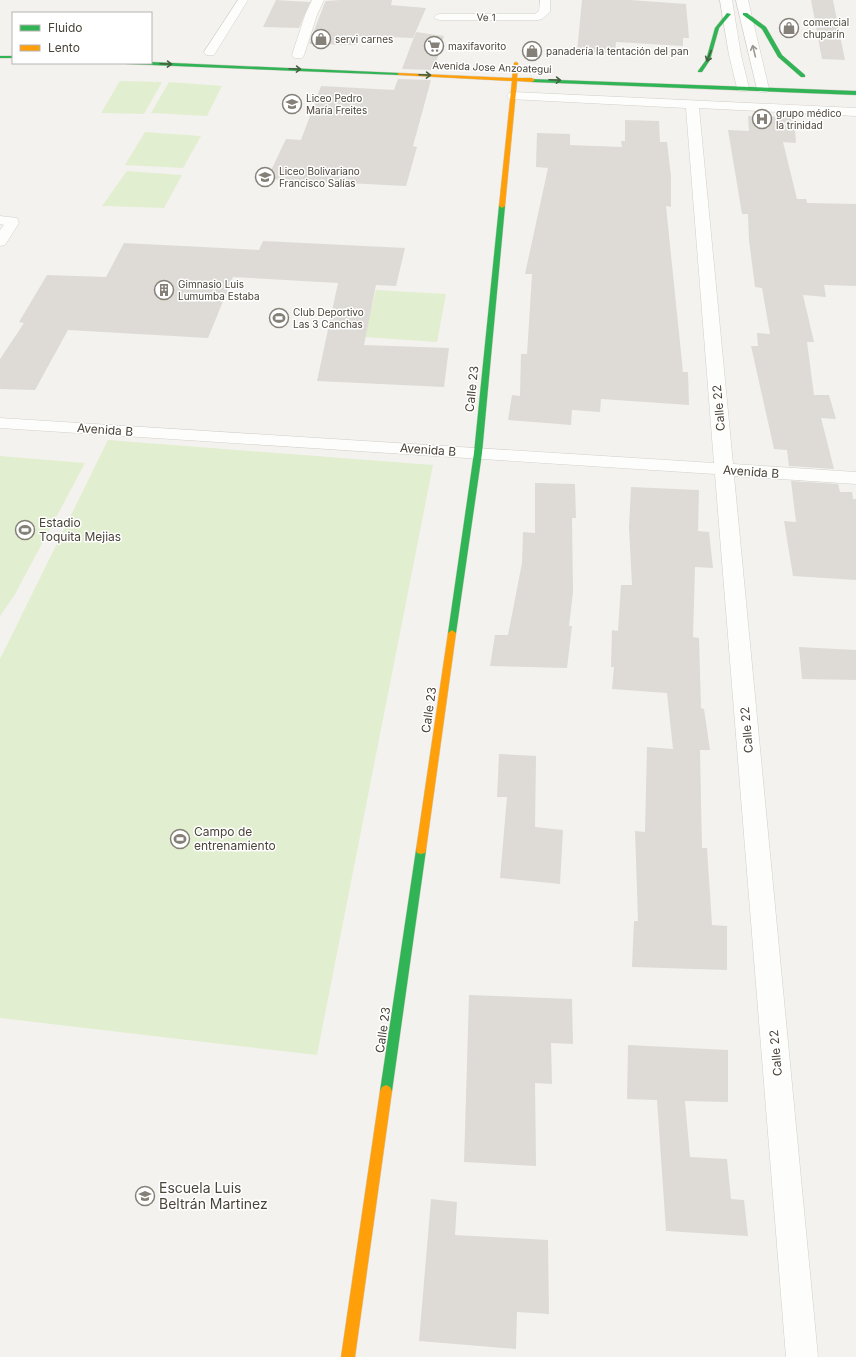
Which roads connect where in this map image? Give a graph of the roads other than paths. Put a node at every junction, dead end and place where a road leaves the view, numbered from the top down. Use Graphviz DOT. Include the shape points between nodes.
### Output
graph roads {
  1 [pos="243,0"];
  2 [pos="318,0"];
  3 [pos="545,0"];
  4 [pos="726,0"];
  5 [pos="742,0"];
  6 [pos="729,14"];
  7 [pos="745,14"];
  8 [pos="440,17"];
  9 [pos="206,52"];
  10 [pos="224,53"];
  11 [pos="298,55"];
  12 [pos="0,57"];
  13 [pos="12,58"];
  14 [pos="151,64"];
  15 [pos="516,64"];
  16 [pos="700,72"];
  17 [pos="749,74"];
  18 [pos="789,75"];
  19 [pos="515,79"];
  20 [pos="743,88"];
  21 [pos="763,89"];
  22 [pos="856,93"];
  23 [pos="513,96"];
  24 [pos="692,104"];
  25 [pos="856,112"];
  26 [pos="0,220"];
  27 [pos="0,242"];
  28 [pos="0,424"];
  29 [pos="478,453"];
  30 [pos="725,470"];
  31 [pos="856,478"];
  32 [pos="348,1357"];
  33 [pos="802,1357"];
  1 -- 9 [label="street"];
  2 -- 11 [label="street"];
  3 -- 8 [label="street, Ve 1" via="544,12 538,17"];
  4 -- 6 [label="street"];
  5 -- 7 [label="street"];
  6 -- 16 [label="street, one-way" via="718,28 708,60"];
  6 -- 17 [label="street"];
  17 -- 7 [label="street, one-way"];
  7 -- 18 [label="street" via="764,28 780,56 790,67 807,76"];
  9 -- 10 [label="street"];
  12 -- 13 [label="street"];
  14 -- 19 [label="street, Avenida Jose Anzoategui, one-way"];
  15 -- 19 [label="street, Calle 23"];
  17 -- 20 [label="street"];
  17 -- 21 [label="street"];
  19 -- 20 [label="street, Avenida Jose Anzoategui, one-way"];
  19 -- 23 [label="street, Calle 23"];
  20 -- 21 [label="street, Avenida Jose Anzoategui"];
  21 -- 22 [label="street, Avenida Jose Anzoategui"];
  23 -- 24 [label="street"];
  23 -- 29 [label="street, Calle 23"];
  24 -- 25 [label="street"];
  24 -- 30 [label="street, Calle 22"];
  26 -- 27 [label="street" via="12,221 12,224"];
  28 -- 29 [label="street, Avenida B"];
  29 -- 30 [label="street, Avenida B"];
  29 -- 32 [label="street, Calle 23"];
  30 -- 31 [label="street, Avenida B"];
  30 -- 33 [label="street, Calle 22"];
}
